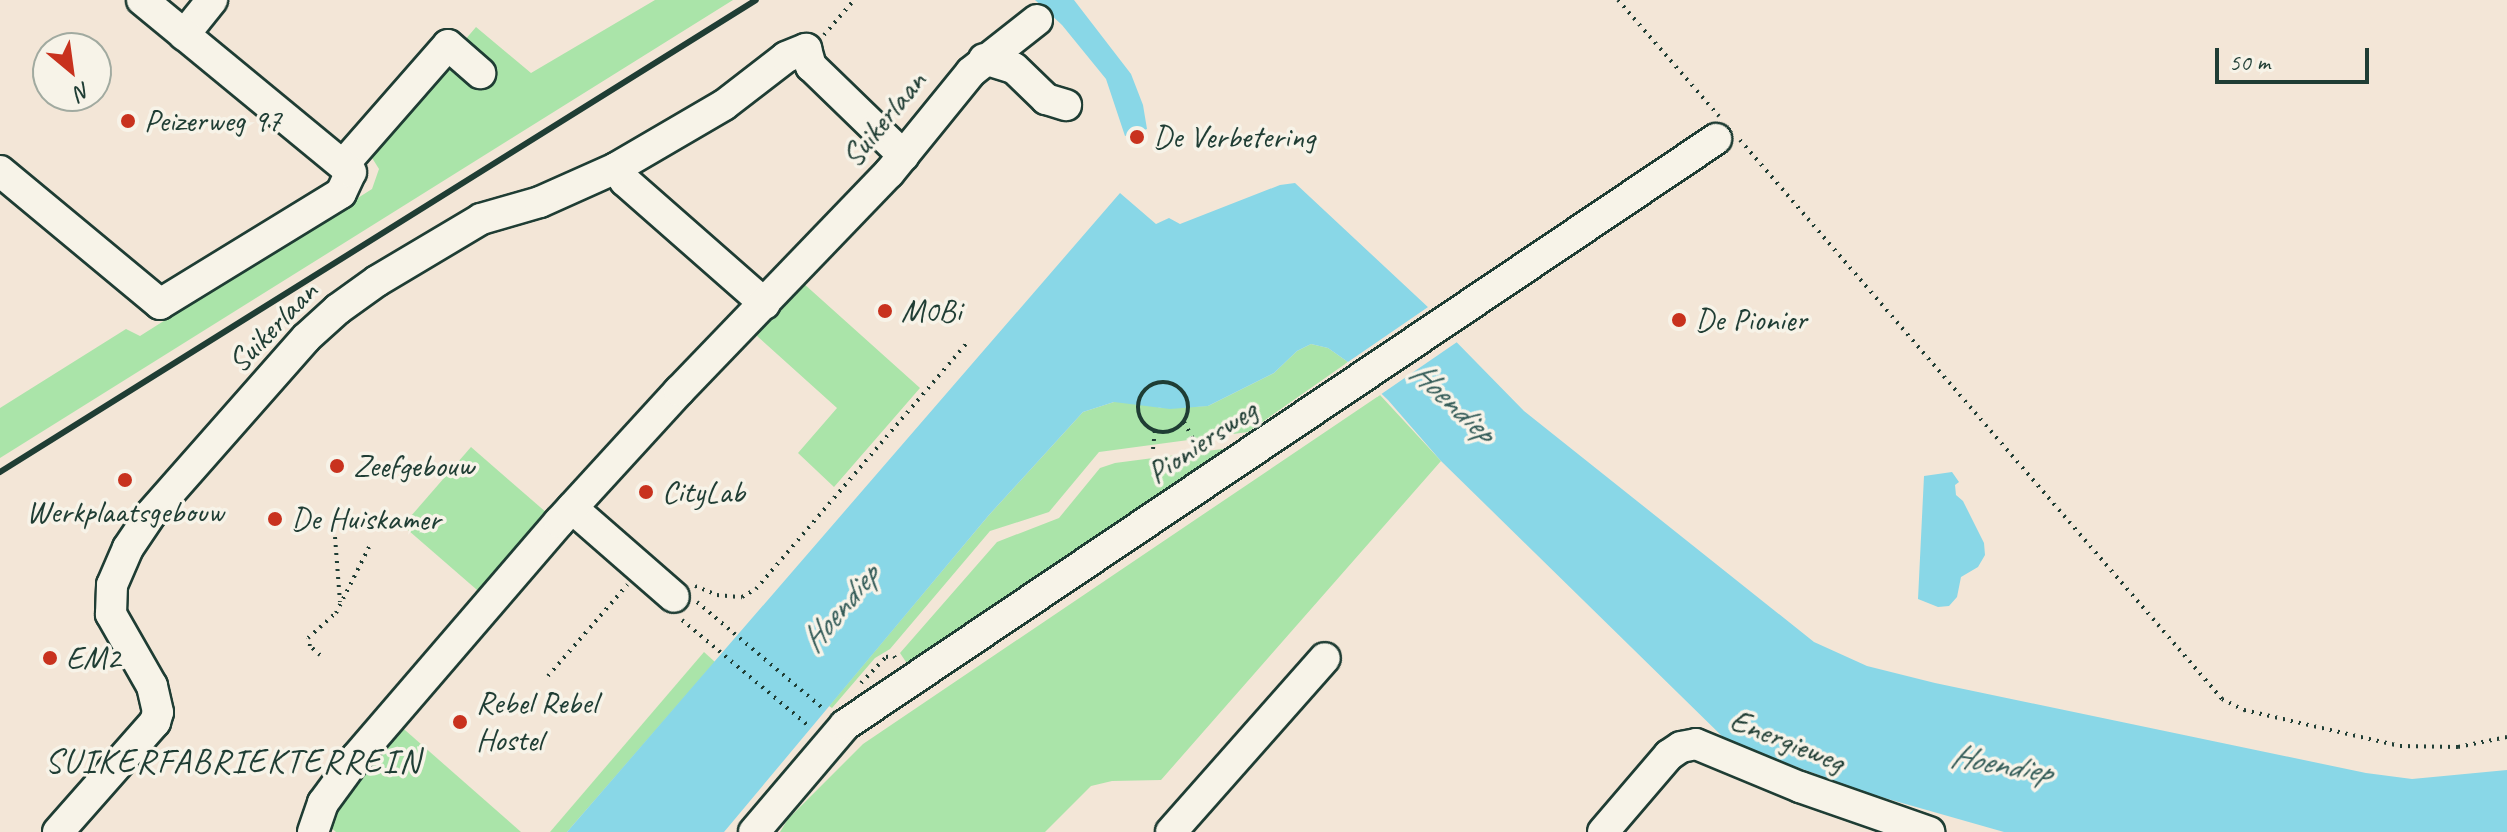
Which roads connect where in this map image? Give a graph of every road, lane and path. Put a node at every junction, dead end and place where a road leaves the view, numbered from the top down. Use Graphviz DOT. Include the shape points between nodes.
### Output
graph roads {
  1 [pos="142,0"];
  2 [pos="212,0"];
  3 [pos="854,0"];
  4 [pos="1618,0"];
  5 [pos="1037,20"];
  6 [pos="184,35"];
  7 [pos="806,49"];
  8 [pos="984,59"];
  9 [pos="480,73"];
  10 [pos="1066,105"];
  11 [pos="1722,129"];
  12 [pos="904,156"];
  13 [pos="343,165"];
  14 [pos="616,168"];
  15 [pos="0,171"];
  16 [pos="765,304"];
  17 [pos="967,343"];
  18 [pos="1184,422"];
  19 [pos="1155,431"];
  20 [pos="1196,445"];
  21 [pos="1153,449"];
  22 [pos="572,508"];
  23 [pos="335,537"];
  24 [pos="369,547"];
  25 [pos="640,567"];
  26 [pos="684,593"];
  27 [pos="340,604"];
  28 [pos="696,632"];
  29 [pos="320,655"];
  30 [pos="1325,658"];
  31 [pos="878,664"];
  32 [pos="548,676"];
  33 [pos="860,685"];
  34 [pos="832,715"];
  35 [pos="815,731"];
  36 [pos="2507,737"];
  37 [pos="58,832"];
  38 [pos="313,832"];
  39 [pos="754,832"];
  40 [pos="1171,832"];
  41 [pos="1603,832"];
  42 [pos="1929,832"];
  1 -- 6 [label="street"];
  2 -- 6 [label="street"];
  3 -- 7 [label="path"];
  4 -- 11 [label="path"];
  5 -- 8 [label="street, Suikerlaan"];
  6 -- 13 [label="street"];
  7 -- 12 [label="street" via="811,66"];
  7 -- 14 [label="street, Suikerlaan"];
  8 -- 10 [label="street" via="1014,68 1046,99"];
  8 -- 12 [label="street, Suikerlaan"];
  9 -- 13 [label="street" via="448,45"];
  11 -- 36 [label="path" via="2222,699 2244,710 2400,746 2458,747"];
  11 -- 39 [label="street, Pioniersweg" via="845,725"];
  12 -- 16 [label="street, Suikerlaan"];
  13 -- 15 [label="street" via="351,172 341,193 160,304"];
  14 -- 16 [label="street"];
  14 -- 37 [label="street, Suikerlaan" via="540,202 481,219 338,309 306,338 150,515 116,571 111,600 118,630 152,686 158,712 155,722"];
  16 -- 22 [label="street, Suikerlaan"];
  17 -- 26 [label="path" via="756,589 742,597"];
  18 -- 19 [label="path" via="1170,431"];
  18 -- 19 [label="path" via="1188,406 1181,391 1159,383 1145,391 1138,405 1142,421"];
  18 -- 20 [label="path"];
  19 -- 21 [label="path"];
  22 -- 25 [label="street"];
  22 -- 38 [label="street, Suikerlaan" via="356,758 323,803"];
  23 -- 27 [label="path"];
  24 -- 27 [label="path"];
  25 -- 26 [label="street"];
  25 -- 32 [label="path"];
  26 -- 34 [label="path"];
  27 -- 29 [label="path" via="308,638"];
  28 -- 35 [label="path"];
  30 -- 40 [label="street"];
  31 -- 33 [label="path"];
  41 -- 42 [label="street, Energieweg" via="1669,755 1696,744"];
}
